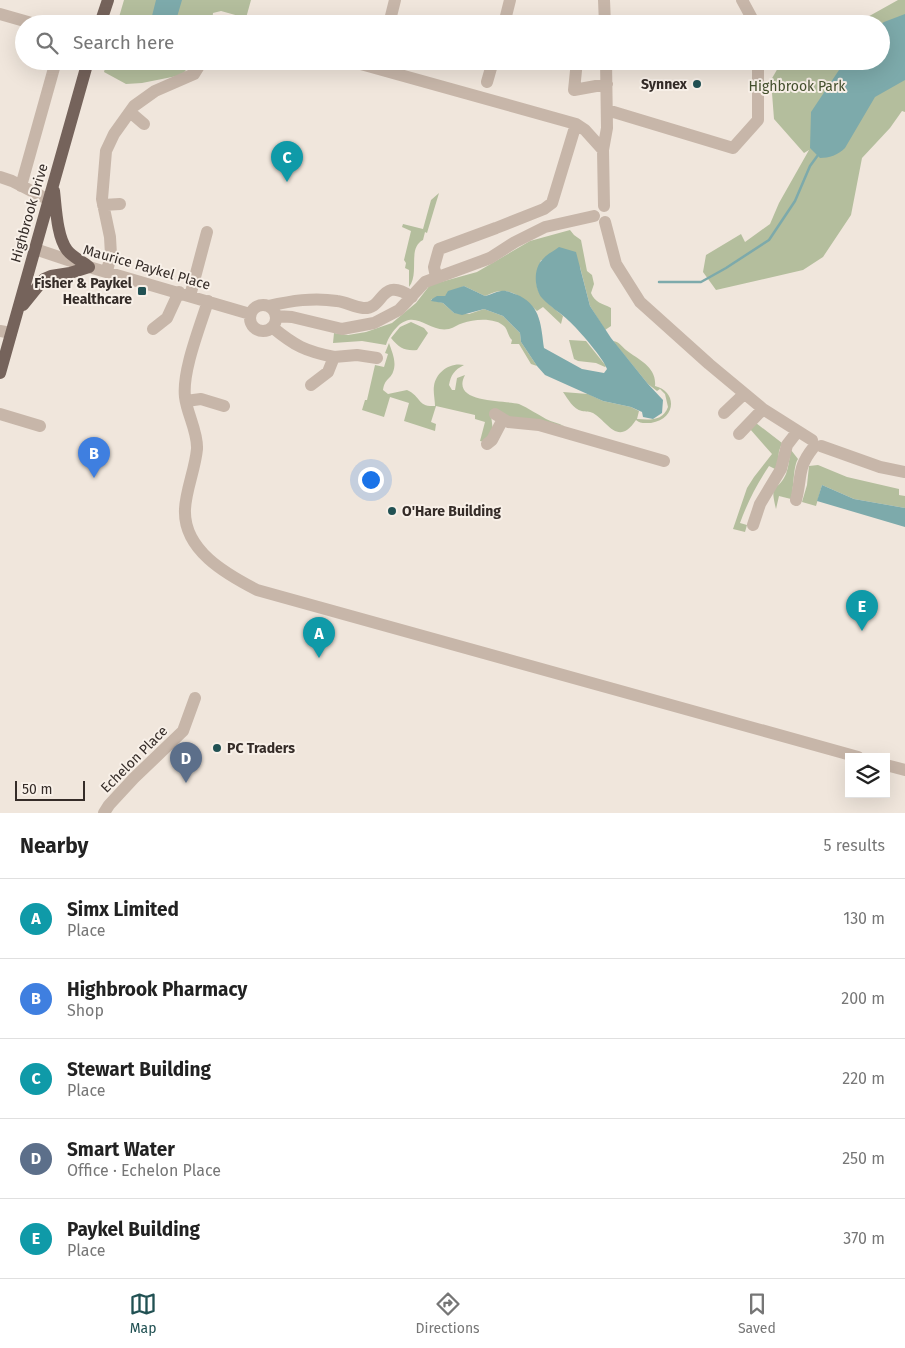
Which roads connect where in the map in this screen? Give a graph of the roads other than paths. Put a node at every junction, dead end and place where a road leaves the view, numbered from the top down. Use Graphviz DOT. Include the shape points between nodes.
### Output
graph roads {
  1 [pos="395,0"];
  2 [pos="510,0"];
  3 [pos="604,0"];
  4 [pos="742,0"];
  5 [pos="106,2"];
  6 [pos="0,14"];
  7 [pos="102,15"];
  8 [pos="391,15"];
  9 [pos="506,15"];
  10 [pos="605,15"];
  11 [pos="750,15"];
  12 [pos="15,18"];
  13 [pos="53,70"];
  14 [pos="85,70"];
  15 [pos="196,70"];
  16 [pos="382,70"];
  17 [pos="490,70"];
  18 [pos="575,70"];
  19 [pos="606,70"];
  20 [pos="758,70"];
  21 [pos="487,82"];
  22 [pos="607,84"];
  23 [pos="607,110"];
  24 [pos="130,112"];
  25 [pos="144,124"];
  26 [pos="576,124"];
  27 [pos="603,150"];
  28 [pos="0,177"];
  29 [pos="53,184"];
  30 [pos="21,186"];
  31 [pos="49,200"];
  32 [pos="120,204"];
  33 [pos="103,205"];
  34 [pos="599,219"];
  35 [pos="207,232"];
  36 [pos="35,249"];
  37 [pos="89,266"];
  38 [pos="106,271"];
  39 [pos="436,277"];
  40 [pos="185,294"];
  41 [pos="412,297"];
  42 [pos="208,301"];
  43 [pos="250,314"];
  44 [pos="16,316"];
  45 [pos="272,317"];
  46 [pos="153,329"];
  47 [pos="6,332"];
  48 [pos="334,357"];
  49 [pos="377,358"];
  50 [pos="1,366"];
  51 [pos="311,385"];
  52 [pos="744,394"];
  53 [pos="186,401"];
  54 [pos="224,406"];
  55 [pos="763,409"];
  56 [pos="724,413"];
  57 [pos="0,414"];
  58 [pos="40,426"];
  59 [pos="797,432"];
  60 [pos="739,434"];
  61 [pos="487,444"];
  62 [pos="815,444"];
  63 [pos="664,461"];
  64 [pos="905,472"];
  65 [pos="796,500"];
  66 [pos="753,525"];
  67 [pos="195,698"];
  68 [pos="845,753"];
  69 [pos="890,765"];
  70 [pos="905,770"];
  71 [pos="104,813"];
  1 -- 8 [label="street"];
  2 -- 9 [label="street"];
  3 -- 10 [label="street"];
  4 -- 11 [label="street"];
  5 -- 7 [label="main road"];
  6 -- 12 [label="street"];
  13 -- 30 [label="street"];
  14 -- 29 [label="main road, Highbrook Drive"];
  15 -- 24 [label="street" via="155,91"];
  16 -- 26 [label="street"];
  17 -- 21 [label="street"];
  18 -- 22 [label="street" via="574,90"];
  19 -- 22 [label="street"];
  20 -- 23 [label="street" via="758,120 733,148"];
  22 -- 23 [label="street"];
  23 -- 27 [label="street" via="608,128"];
  24 -- 25 [label="street"];
  24 -- 33 [label="street" via="106,152"];
  26 -- 27 [label="street" via="586,130"];
  26 -- 39 [label="street" via="552,203 544,209 439,249 434,267"];
  27 -- 34 [label="street" via="604,206 596,208"];
  28 -- 30 [label="street"];
  29 -- 31 [label="main road, Highbrook Drive"];
  29 -- 37 [label="main road" via="64,244 70,254"];
  30 -- 31 [label="street"];
  31 -- 36 [label="main road, Highbrook Drive"];
  32 -- 33 [label="street"];
  33 -- 38 [label="street" via="111,256"];
  34 -- 39 [label="street" via="545,227 490,258"];
  34 -- 52 [label="street" via="616,264 640,302"];
  35 -- 40 [label="street"];
  36 -- 37 [label="street, Maurice Paykel Place"];
  36 -- 44 [label="main road, Highbrook Drive"];
  37 -- 38 [label="street, Maurice Paykel Place"];
  37 -- 44 [label="main road" via="44,278"];
  38 -- 40 [label="street, Maurice Paykel Place"];
  39 -- 41 [label="street" via="425,282"];
  40 -- 42 [label="street, Maurice Paykel Place"];
  40 -- 46 [label="street" via="162,324"];
  41 -- 45 [label="street" via="389,317 355,328 342,329 292,317"];
  41 -- 45 [label="street" via="394,289 373,305 363,308 316,298 285,302"];
  42 -- 43 [label="street, Maurice Paykel Place"];
  42 -- 53 [label="street" via="186,375"];
  43 -- 45 [label="street" via="256,307 264,305"];
  43 -- 45 [label="street" via="251,324 258,330 268,330"];
  44 -- 47 [label="main road, Highbrook Drive"];
  45 -- 48 [label="street" via="298,347"];
  47 -- 50 [label="main road, Highbrook Drive"];
  48 -- 49 [label="street" via="357,355"];
  48 -- 51 [label="street" via="328,372"];
  52 -- 55 [label="street"];
  52 -- 56 [label="street"];
  53 -- 54 [label="street" via="201,399"];
  53 -- 68 [label="street" via="197,447 185,509 186,525 206,557 235,579 257,590"];
  55 -- 59 [label="street"];
  55 -- 60 [label="street"];
  57 -- 58 [label="street"];
  59 -- 62 [label="street"];
  59 -- 66 [label="street" via="788,445 781,469 760,504"];
  61 -- 63 [label="street" via="492,440 499,416 508,422 539,425"];
  62 -- 64 [label="street" via="880,467"];
  62 -- 65 [label="street" via="804,459"];
  67 -- 71 [label="street, Echelon Place" via="183,731 134,778"];
  69 -- 70 [label="street"];
}
